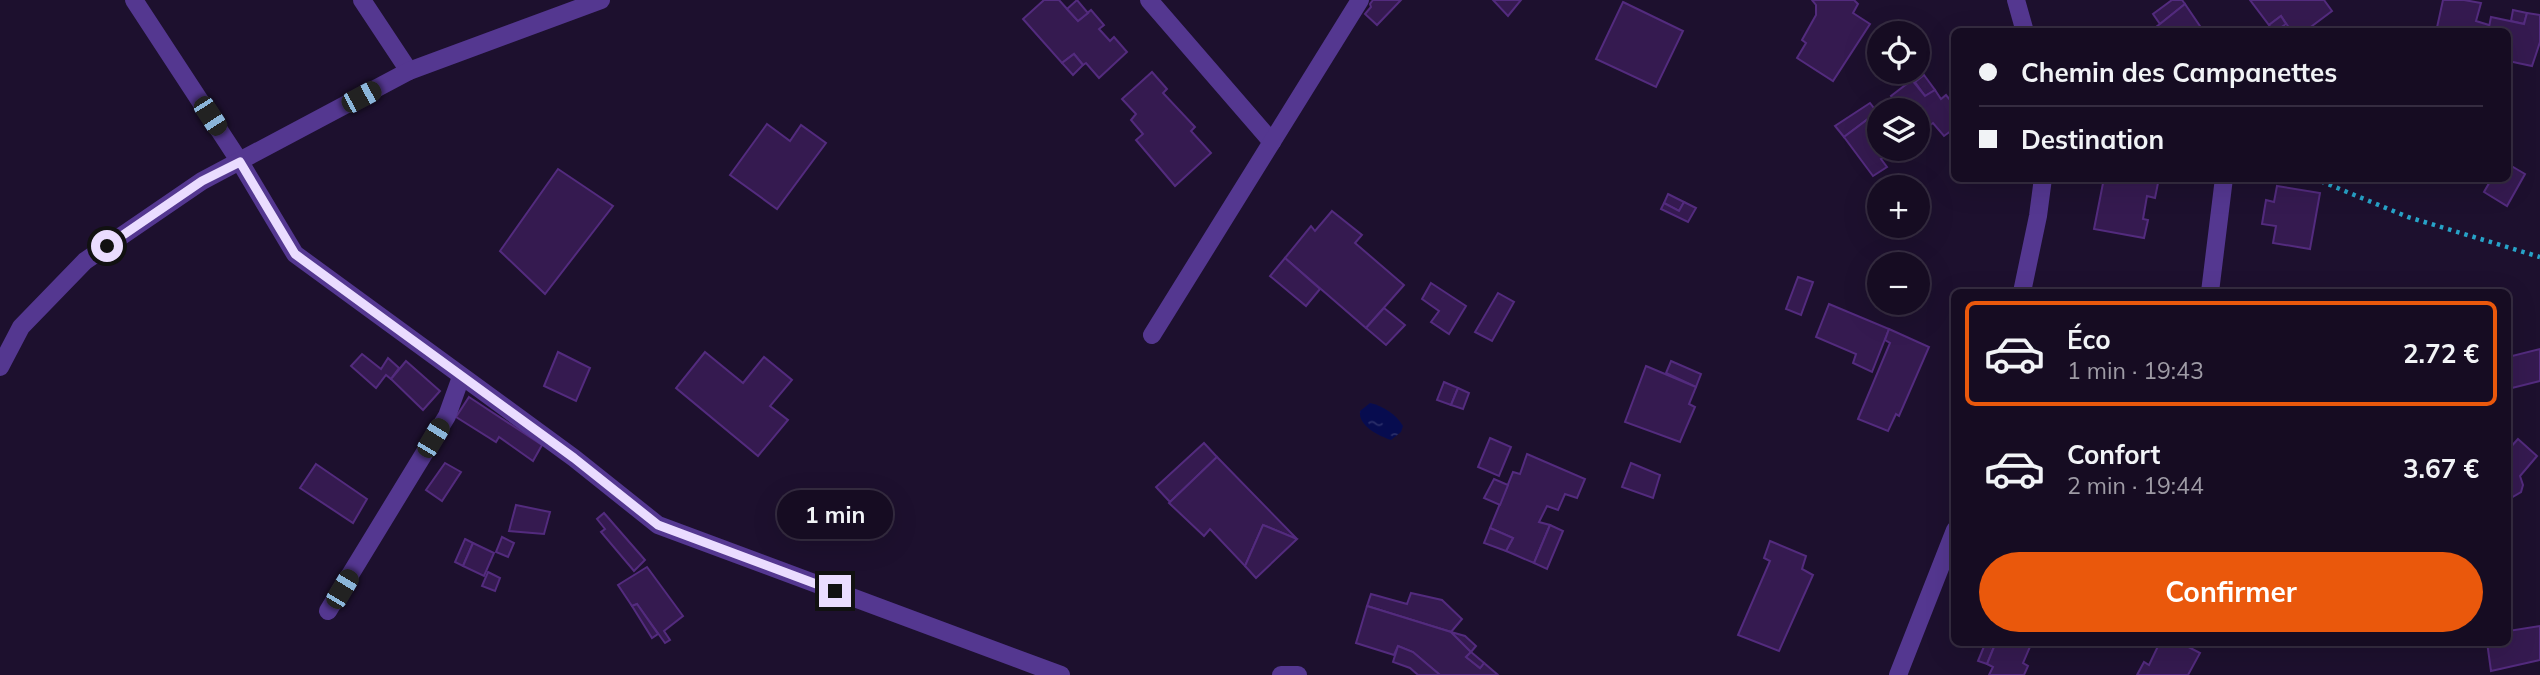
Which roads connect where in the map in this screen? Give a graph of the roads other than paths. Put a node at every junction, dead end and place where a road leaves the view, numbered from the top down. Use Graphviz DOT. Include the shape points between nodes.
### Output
graph roads {
  1 [pos="134,0"];
  2 [pos="362,0"];
  3 [pos="601,0"];
  4 [pos="1149,0"];
  5 [pos="1360,0"];
  6 [pos="2016,0"];
  7 [pos="2024,28"];
  8 [pos="409,71"];
  9 [pos="1272,142"];
  10 [pos="240,162"];
  11 [pos="2042,182"];
  12 [pos="2224,182"];
  13 [pos="2023,289"];
  14 [pos="2210,289"];
  15 [pos="1153,335"];
  16 [pos="0,367"];
  17 [pos="461,377"];
  18 [pos="1951,540"];
  19 [pos="328,611"];
  20 [pos="1061,675"];
  21 [pos="1281,675"];
  22 [pos="1298,675"];
  23 [pos="1898,675"];
  1 -- 10 [label="street"];
  2 -- 8 [label="street"];
  3 -- 8 [label="street"];
  4 -- 9 [label="street"];
  5 -- 9 [label="street"];
  6 -- 7 [label="street"];
  8 -- 10 [label="street"];
  9 -- 15 [label="street"];
  10 -- 16 [label="street" via="202,181 85,261 21,327"];
  10 -- 17 [label="street" via="295,254"];
  11 -- 13 [label="street"];
  12 -- 14 [label="street"];
  17 -- 19 [label="street" via="447,416"];
  17 -- 20 [label="street" via="658,525"];
  18 -- 23 [label="street"];
  21 -- 22 [label="street"];
}
